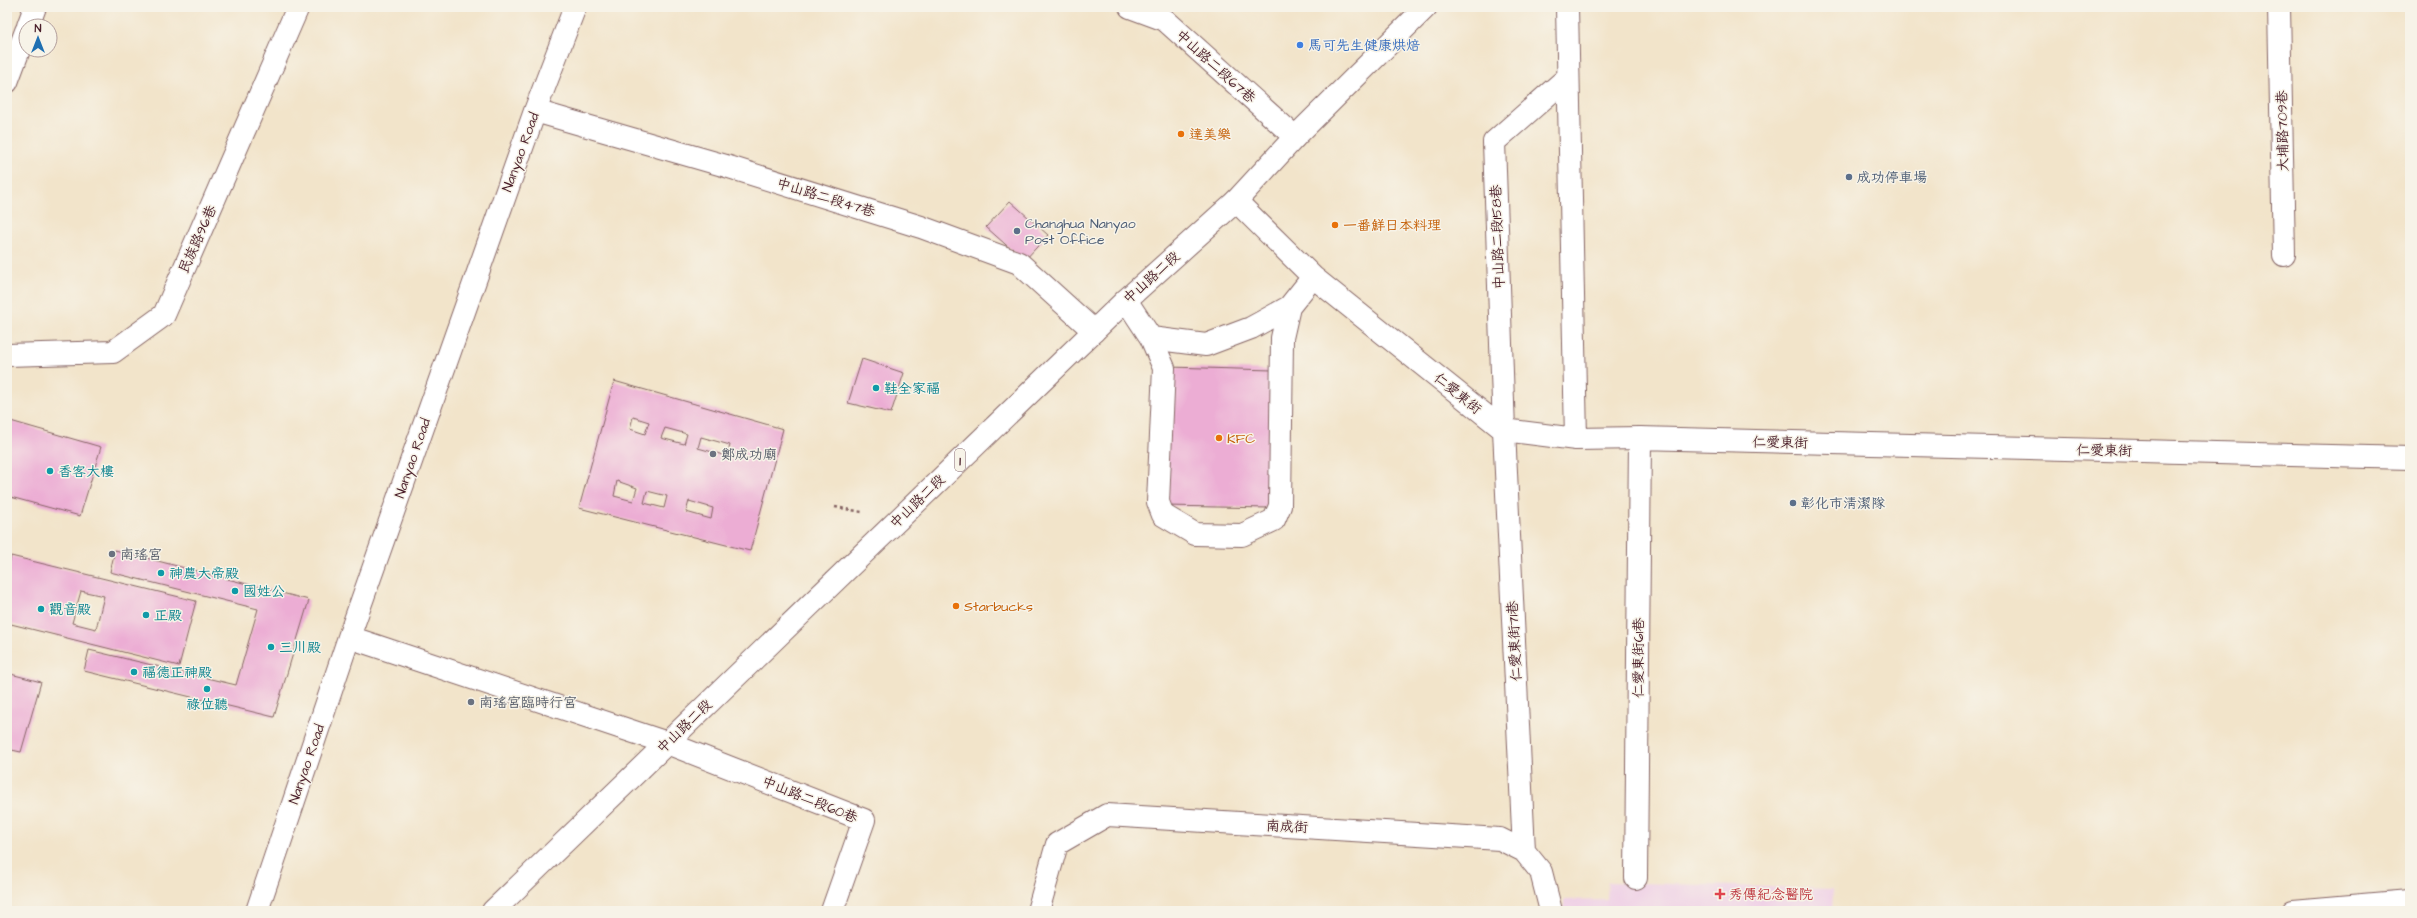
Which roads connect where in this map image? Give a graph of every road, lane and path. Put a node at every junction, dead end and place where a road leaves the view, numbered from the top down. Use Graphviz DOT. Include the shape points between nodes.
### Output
graph roads {
  1 [pos="35,7"];
  2 [pos="298,7"];
  3 [pos="575,7"];
  4 [pos="1130,7"];
  5 [pos="1426,7"];
  6 [pos="1567,7"];
  7 [pos="2279,7"];
  8 [pos="31,18"];
  9 [pos="18,52"];
  10 [pos="1568,78"];
  11 [pos="7,82"];
  12 [pos="535,111"];
  13 [pos="1295,137"];
  14 [pos="1236,201"];
  15 [pos="2284,254"];
  16 [pos="1313,277"];
  17 [pos="1126,300"];
  18 [pos="1289,307"];
  19 [pos="1094,330"];
  20 [pos="1151,338"];
  21 [pos="7,355"];
  22 [pos="1504,430"];
  23 [pos="1640,438"];
  24 [pos="1576,439"];
  25 [pos="2410,458"];
  26 [pos="348,637"];
  27 [pos="667,742"];
  28 [pos="1524,851"];
  29 [pos="1636,878"];
  30 [pos="2410,901"];
  31 [pos="257,911"];
  32 [pos="493,911"];
  33 [pos="832,911"];
  34 [pos="1038,911"];
  35 [pos="1552,911"];
  36 [pos="2293,911"];
  1 -- 8 [label="street"];
  2 -- 21 [label="street, 民族路96巷" via="164,315 113,352"];
  3 -- 12 [label="street, Nanyao Road"];
  4 -- 13 [label="street, 中山路二段67巷" via="1165,20"];
  5 -- 13 [label="street, 中山路二段 / 1"];
  6 -- 10 [label="street"];
  7 -- 15 [label="street, 大埔路709巷"];
  9 -- 11 [label="street"];
  10 -- 22 [label="street, 中山路二段158巷" via="1494,142"];
  10 -- 24 [label="street"];
  12 -- 19 [label="street, 中山路二段47巷" via="726,166 914,225 1019,263"];
  12 -- 26 [label="street, Nanyao Road"];
  13 -- 14 [label="street, 中山路二段 / 1"];
  14 -- 16 [label="street, 仁愛東街"];
  14 -- 17 [label="street, 中山路二段 / 1"];
  16 -- 18 [label="street"];
  16 -- 22 [label="street, 仁愛東街"];
  17 -- 19 [label="street, 中山路二段 / 1"];
  17 -- 20 [label="street"];
  18 -- 20 [label="street" via="1251,328 1206,344"];
  18 -- 20 [label="street" via="1282,338 1280,506 1274,520 1242,535 1195,534 1163,515 1158,502 1164,368"];
  19 -- 27 [label="street, 中山路二段 / 1"];
  22 -- 24 [label="street, 仁愛東街"];
  22 -- 28 [label="street, 仁愛東街71巷"];
  23 -- 24 [label="street, 仁愛東街"];
  23 -- 25 [label="street, 仁愛東街"];
  23 -- 29 [label="street, 仁愛東街61巷"];
  26 -- 27 [label="street"];
  26 -- 31 [label="street, Nanyao Road"];
  27 -- 32 [label="street, 中山路二段 / 1"];
  27 -- 33 [label="street, 中山路二段60巷" via="864,820"];
  28 -- 34 [label="street, 南成街" via="1500,839 1107,815 1057,844"];
  28 -- 35 [label="street, 南成街" via="1541,872"];
  30 -- 36 [label="street"];
}
